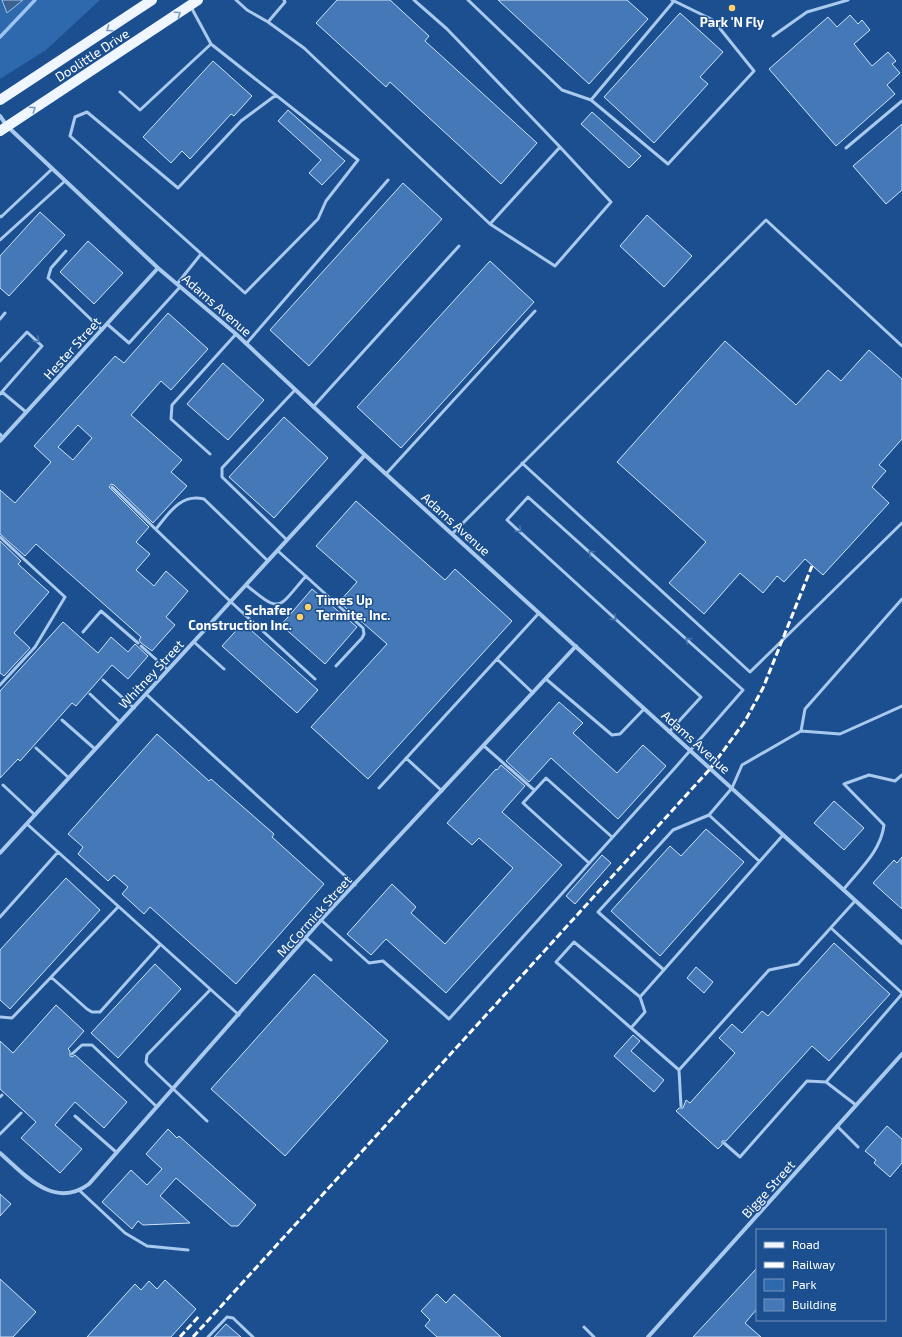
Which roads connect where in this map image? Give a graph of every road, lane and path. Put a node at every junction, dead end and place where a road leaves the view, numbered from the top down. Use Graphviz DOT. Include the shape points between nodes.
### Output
graph roads {
  1 [pos="152,0"];
  2 [pos="236,0"];
  3 [pos="414,0"];
  4 [pos="468,0"];
  5 [pos="673,0"];
  6 [pos="848,0"];
  7 [pos="285,1"];
  8 [pos="194,3"];
  9 [pos="268,22"];
  10 [pos="773,36"];
  11 [pos="211,44"];
  12 [pos="120,92"];
  13 [pos="276,94"];
  14 [pos="0,100"];
  15 [pos="591,100"];
  16 [pos="902,100"];
  17 [pos="0,116"];
  18 [pos="3,128"];
  19 [pos="560,147"];
  20 [pos="846,148"];
  21 [pos="52,169"];
  22 [pos="388,180"];
  23 [pos="65,181"];
  24 [pos="0,216"];
  25 [pos="490,224"];
  26 [pos="0,240"];
  27 [pos="459,246"];
  28 [pos="66,251"];
  29 [pos="201,254"];
  30 [pos="158,268"];
  31 [pos="178,285"];
  32 [pos="535,310"];
  33 [pos="5,313"];
  34 [pos="0,319"];
  35 [pos="107,324"];
  36 [pos="102,330"];
  37 [pos="236,334"];
  38 [pos="246,344"];
  39 [pos="902,346"];
  40 [pos="0,361"];
  41 [pos="295,390"];
  42 [pos="1,393"];
  43 [pos="313,407"];
  44 [pos="26,412"];
  45 [pos="1,437"];
  46 [pos="210,454"];
  47 [pos="365,455"];
  48 [pos="522,463"];
  49 [pos="386,474"];
  50 [pos="112,487"];
  51 [pos="902,523"];
  52 [pos="156,529"];
  53 [pos="452,534"];
  54 [pos="0,537"];
  55 [pos="287,540"];
  56 [pos="278,551"];
  57 [pos="268,561"];
  58 [pos="306,576"];
  59 [pos="246,585"];
  60 [pos="902,599"];
  61 [pos="231,602"];
  62 [pos="539,613"];
  63 [pos="83,632"];
  64 [pos="194,642"];
  65 [pos="576,646"];
  66 [pos="497,659"];
  67 [pos="336,666"];
  68 [pos="224,669"];
  69 [pos="168,670"];
  70 [pos="315,679"];
  71 [pos="546,679"];
  72 [pos="103,680"];
  73 [pos="0,685"];
  74 [pos="533,693"];
  75 [pos="90,694"];
  76 [pos="146,694"];
  77 [pos="902,706"];
  78 [pos="134,708"];
  79 [pos="644,709"];
  80 [pos="62,720"];
  81 [pos="120,722"];
  82 [pos="801,731"];
  83 [pos="669,732"];
  84 [pos="484,746"];
  85 [pos="36,748"];
  86 [pos="95,749"];
  87 [pos="690,751"];
  88 [pos="406,758"];
  89 [pos="902,775"];
  90 [pos="69,778"];
  91 [pos="3,785"];
  92 [pos="379,788"];
  93 [pos="732,788"];
  94 [pos="534,790"];
  95 [pos="442,791"];
  96 [pos="35,815"];
  97 [pos="709,815"];
  98 [pos="26,824"];
  99 [pos="783,835"];
  100 [pos="612,837"];
  101 [pos="0,852"];
  102 [pos="58,852"];
  103 [pos="759,861"];
  104 [pos="589,863"];
  105 [pos="355,885"];
  106 [pos="843,890"];
  107 [pos="855,901"];
  108 [pos="118,906"];
  109 [pos="0,917"];
  110 [pos="321,920"];
  111 [pos="831,928"];
  112 [pos="306,938"];
  113 [pos="902,943"];
  114 [pos="160,945"];
  115 [pos="331,960"];
  116 [pos="664,970"];
  117 [pos="51,977"];
  118 [pos="210,990"];
  119 [pos="902,993"];
  120 [pos="640,998"];
  121 [pos="239,1014"];
  122 [pos="0,1017"];
  123 [pos="631,1028"];
  124 [pos="72,1054"];
  125 [pos="902,1054"];
  126 [pos="679,1070"];
  127 [pos="826,1082"];
  128 [pos="173,1088"];
  129 [pos="856,1105"];
  130 [pos="156,1106"];
  131 [pos="681,1106"];
  132 [pos="21,1113"];
  133 [pos="75,1116"];
  134 [pos="207,1121"];
  135 [pos="837,1126"];
  136 [pos="0,1134"];
  137 [pos="724,1143"];
  138 [pos="858,1147"];
  139 [pos="0,1152"];
  140 [pos="116,1152"];
  141 [pos="80,1191"];
  142 [pos="188,1250"];
  143 [pos="584,1327"];
  144 [pos="208,1337"];
  145 [pos="253,1337"];
  146 [pos="594,1337"];
  147 [pos="648,1337"];
  1 -- 14 [label="main road, Doolittle Drive, one-way"];
  2 -- 9 [label="lane" via="247,10"];
  3 -- 19 [label="lane" via="447,30"];
  4 -- 15 [label="lane" via="562,90"];
  5 -- 15 [label="lane"];
  5 -- 15 [label="lane" via="713,20 754,72 668,164"];
  6 -- 10 [label="lane" via="808,12"];
  7 -- 9 [label="lane"];
  8 -- 11 [label="lane"];
  18 -- 8 [label="main road, Doolittle Drive, one-way"];
  9 -- 25 [label="lane" via="304,48"];
  11 -- 12 [label="lane" via="140,110"];
  11 -- 13 [label="lane"];
  13 -- 29 [label="lane" via="358,160 326,201 318,219 245,293"];
  13 -- 29 [label="lane" via="241,121 178,188 87,112 75,117 70,136"];
  16 -- 20 [label="lane"];
  17 -- 18 [label="street, Adams Avenue"];
  18 -- 21 [label="street, Adams Avenue"];
  19 -- 25 [label="lane"];
  19 -- 25 [label="lane" via="611,202 555,266"];
  21 -- 23 [label="street, Adams Avenue"];
  21 -- 24 [label="lane"];
  22 -- 38 [label="lane"];
  23 -- 26 [label="lane"];
  23 -- 30 [label="street, Adams Avenue"];
  27 -- 43 [label="lane"];
  28 -- 36 [label="lane" via="51,268 48,278"];
  29 -- 31 [label="lane"];
  30 -- 31 [label="street, Adams Avenue"];
  30 -- 35 [label="street, Hester Street"];
  31 -- 35 [label="lane" via="129,343"];
  31 -- 37 [label="street, Adams Avenue"];
  32 -- 49 [label="lane"];
  33 -- 34 [label="lane"];
  35 -- 36 [label="street, Hester Street"];
  36 -- 44 [label="street, Hester Street"];
  37 -- 38 [label="street, Adams Avenue"];
  37 -- 46 [label="lane" via="170,410 171,419"];
  38 -- 41 [label="street, Adams Avenue"];
  39 -- 48 [label="lane" via="766,220"];
  40 -- 42 [label="lane, one-way" via="27,332 42,346"];
  41 -- 43 [label="street, Adams Avenue"];
  41 -- 55 [label="lane" via="222,468 221,473 222,477"];
  42 -- 44 [label="lane"];
  43 -- 47 [label="street, Adams Avenue"];
  44 -- 45 [label="street, Hester Street"];
  47 -- 49 [label="street, Adams Avenue"];
  47 -- 55 [label="street, Whitney Street"];
  48 -- 51 [label="lane" via="750,672"];
  48 -- 53 [label="lane"];
  49 -- 53 [label="street, Adams Avenue"];
  50 -- 52 [label="lane"];
  52 -- 57 [label="lane" via="180,502 194,497 204,499"];
  52 -- 61 [label="lane"];
  53 -- 62 [label="street, Adams Avenue"];
  54 -- 73 [label="lane" via="65,597 35,647"];
  55 -- 56 [label="street, Whitney Street"];
  56 -- 57 [label="street, Whitney Street"];
  56 -- 58 [label="lane"];
  57 -- 59 [label="street, Whitney Street"];
  58 -- 59 [label="lane" via="281,604 275,605 270,604"];
  58 -- 67 [label="lane" via="363,628 362,638"];
  59 -- 61 [label="street, Whitney Street"];
  60 -- 82 [label="lane" via="805,708"];
  61 -- 64 [label="street, Whitney Street"];
  61 -- 70 [label="lane"];
  62 -- 65 [label="street, Adams Avenue"];
  62 -- 66 [label="lane"];
  63 -- 69 [label="lane" via="101,611"];
  64 -- 68 [label="lane"];
  64 -- 69 [label="street, Whitney Street"];
  65 -- 71 [label="street, McCormick Street"];
  65 -- 79 [label="street, Adams Avenue"];
  66 -- 74 [label="lane"];
  66 -- 88 [label="lane"];
  69 -- 76 [label="street, Whitney Street"];
  71 -- 74 [label="street, McCormick Street"];
  71 -- 79 [label="lane" via="612,735 620,734"];
  72 -- 78 [label="lane"];
  74 -- 84 [label="street, McCormick Street"];
  75 -- 81 [label="lane"];
  76 -- 78 [label="street, Whitney Street"];
  76 -- 105 [label="lane"];
  77 -- 82 [label="lane" via="840,734"];
  78 -- 81 [label="street, Whitney Street"];
  79 -- 83 [label="street, Adams Avenue"];
  80 -- 86 [label="lane"];
  81 -- 86 [label="street, Whitney Street"];
  82 -- 93 [label="lane" via="742,764"];
  83 -- 87 [label="street, Adams Avenue"];
  87 -- 83 [label="lane, one-way" via="743,690 528,497 507,520 701,697"];
  84 -- 94 [label="lane"];
  84 -- 95 [label="street, McCormick Street"];
  85 -- 90 [label="lane"];
  86 -- 90 [label="street, Whitney Street"];
  87 -- 93 [label="street, Adams Avenue"];
  87 -- 100 [label="lane"];
  88 -- 92 [label="lane"];
  88 -- 95 [label="lane"];
  89 -- 106 [label="lane" via="895,782 869,776 844,784 884,825 882,839 874,852"];
  90 -- 96 [label="street, Whitney Street"];
  91 -- 96 [label="lane"];
  93 -- 97 [label="lane"];
  93 -- 99 [label="street, Adams Avenue"];
  94 -- 100 [label="lane" via="546,778"];
  94 -- 104 [label="lane" via="522,804"];
  95 -- 105 [label="street, McCormick Street"];
  96 -- 98 [label="street, Whitney Street"];
  97 -- 103 [label="lane"];
  97 -- 116 [label="lane" via="673,830 598,912"];
  98 -- 101 [label="street, Whitney Street"];
  98 -- 102 [label="lane"];
  99 -- 103 [label="lane"];
  99 -- 106 [label="street, Adams Avenue"];
  100 -- 104 [label="lane"];
  102 -- 108 [label="lane"];
  102 -- 109 [label="lane"];
  103 -- 116 [label="lane"];
  104 -- 110 [label="lane" via="449,1019 383,961 369,963"];
  105 -- 110 [label="street, McCormick Street"];
  106 -- 107 [label="street, Adams Avenue"];
  107 -- 111 [label="lane"];
  107 -- 113 [label="street, Adams Avenue"];
  108 -- 114 [label="lane"];
  108 -- 117 [label="lane"];
  110 -- 112 [label="street, McCormick Street"];
  111 -- 119 [label="lane"];
  111 -- 126 [label="lane" via="798,964 769,970"];
  112 -- 115 [label="lane"];
  112 -- 121 [label="street, McCormick Street"];
  114 -- 117 [label="lane" via="100,1012 87,1009"];
  114 -- 118 [label="lane"];
  116 -- 120 [label="lane"];
  117 -- 122 [label="lane" via="12,1018"];
  118 -- 121 [label="lane"];
  118 -- 128 [label="lane" via="147,1055 148,1065"];
  119 -- 127 [label="lane"];
  120 -- 123 [label="lane" via="645,1012"];
  120 -- 123 [label="lane" via="574,942 556,962"];
  121 -- 128 [label="street, McCormick Street"];
  123 -- 126 [label="lane"];
  124 -- 130 [label="lane" via="82,1045 92,1045"];
  125 -- 129 [label="street, Bigge Street"];
  126 -- 131 [label="lane"];
  127 -- 129 [label="lane"];
  127 -- 137 [label="lane" via="807,1081 740,1157"];
  128 -- 130 [label="street, McCormick Street"];
  128 -- 134 [label="lane"];
  129 -- 135 [label="street, Bigge Street"];
  130 -- 140 [label="street, McCormick Street"];
  132 -- 136 [label="lane"];
  133 -- 140 [label="lane"];
  135 -- 138 [label="lane"];
  135 -- 147 [label="street, Bigge Street"];
  139 -- 141 [label="street" via="33,1182 46,1190 65,1193"];
  140 -- 141 [label="street, McCormick Street"];
  141 -- 142 [label="lane" via="125,1233 147,1246"];
  143 -- 146 [label="lane"];
  144 -- 145 [label="lane" via="227,1317 233,1318"];
}
